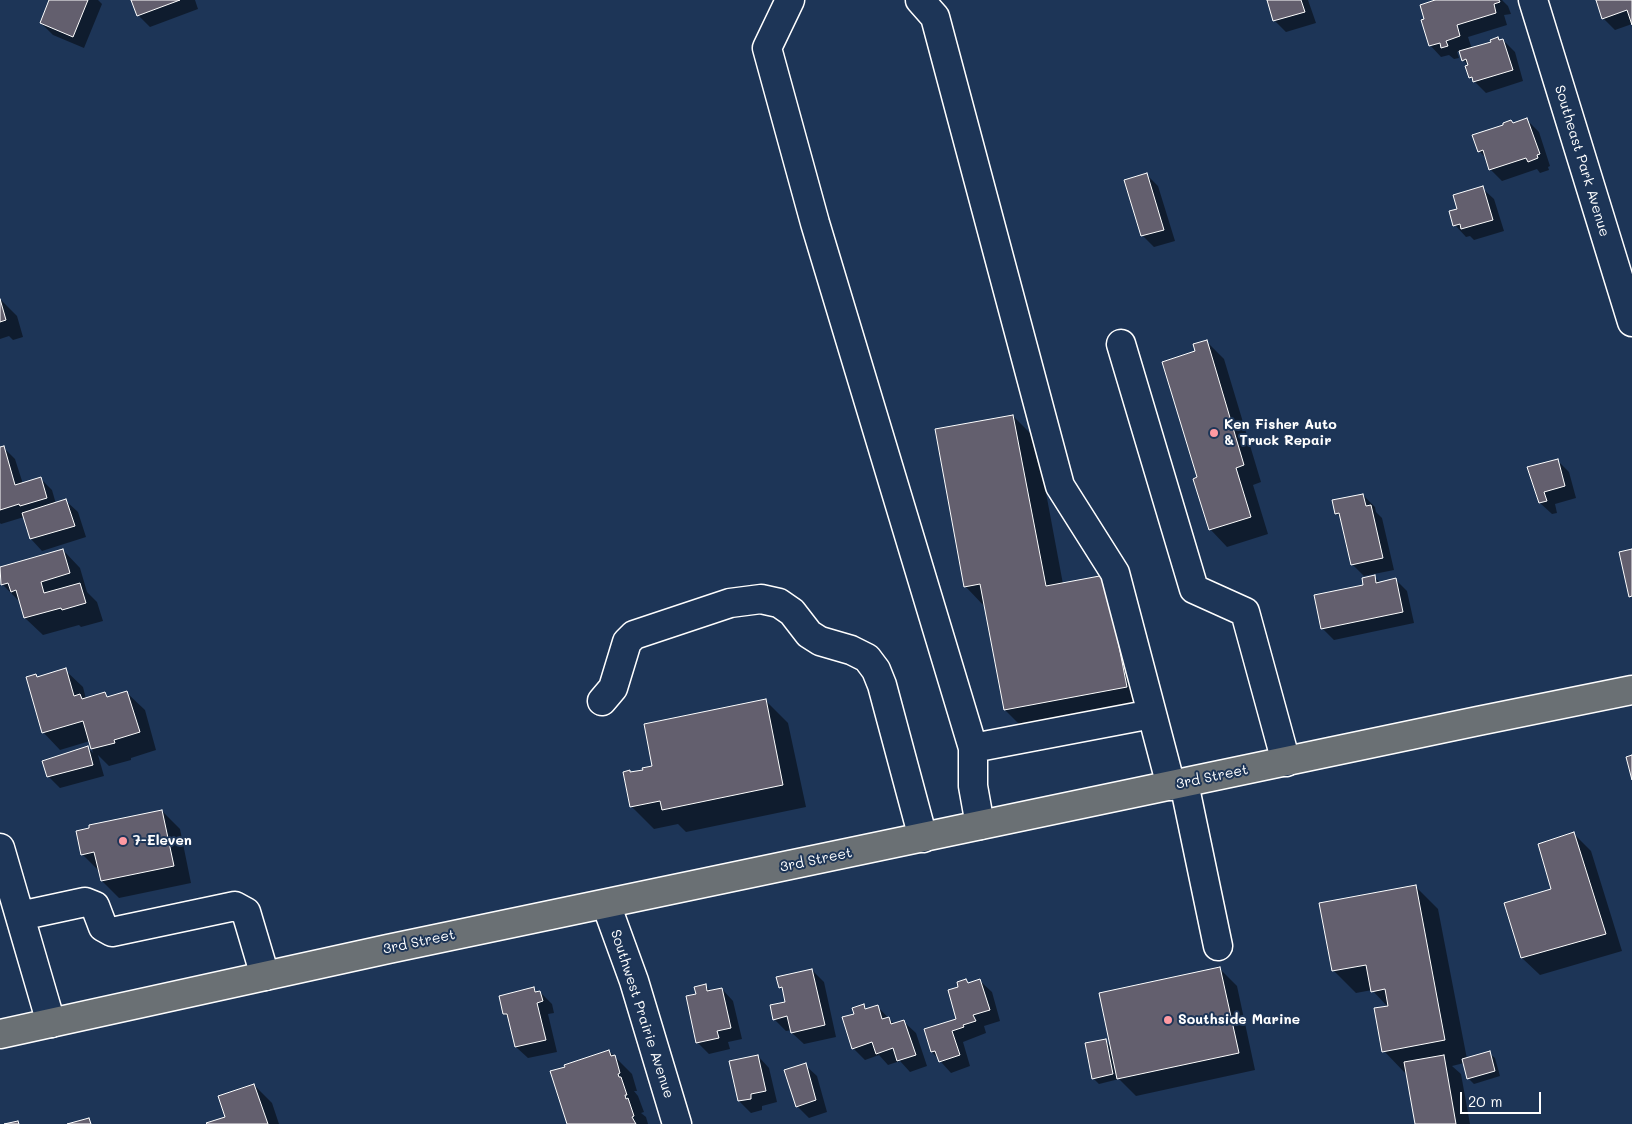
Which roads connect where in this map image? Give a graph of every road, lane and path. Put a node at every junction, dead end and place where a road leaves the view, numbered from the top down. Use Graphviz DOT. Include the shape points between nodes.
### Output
graph roads {
  1 [pos="790,0"];
  2 [pos="920,0"];
  3 [pos="1533,0"];
  4 [pos="1632,322"];
  5 [pos="1121,344"];
  6 [pos="1632,690"];
  7 [pos="602,701"];
  8 [pos="1152,714"];
  9 [pos="973,748"];
  10 [pos="1286,762"];
  11 [pos="1177,784"];
  12 [pos="980,825"];
  13 [pos="924,838"];
  14 [pos="0,848"];
  15 [pos="606,904"];
  16 [pos="20,916"];
  17 [pos="1218,946"];
  18 [pos="265,976"];
  19 [pos="51,1023"];
  20 [pos="0,1034"];
  21 [pos="677,1124"];
  1 -- 9 [label="street" via="767,48 814,223"];
  2 -- 8 [label="street" via="935,17 1060,486 1115,573"];
  3 -- 4 [label="street, Southeast Park Avenue"];
  5 -- 10 [label="street" via="1194,589 1245,612"];
  6 -- 10 [label="highway, 3rd Street"];
  7 -- 13 [label="street" via="613,688 627,642 634,635 730,603 761,599 779,603 792,612 808,634 867,658 876,670"];
  8 -- 9 [label="street"];
  8 -- 11 [label="street"];
  9 -- 12 [label="street" via="973,786"];
  10 -- 11 [label="highway, 3rd Street"];
  11 -- 12 [label="highway, 3rd Street"];
  11 -- 17 [label="street"];
  12 -- 13 [label="highway, 3rd Street"];
  13 -- 15 [label="highway, 3rd Street"];
  14 -- 16 [label="street"];
  15 -- 18 [label="highway, 3rd Street"];
  15 -- 21 [label="street, Southwest Prairie Avenue" via="634,981"];
  16 -- 18 [label="street" via="84,902 95,906 103,927 112,932 235,906 246,912"];
  16 -- 19 [label="street"];
  18 -- 19 [label="highway, 3rd Street"];
  19 -- 20 [label="highway, 3rd Street"];
}
